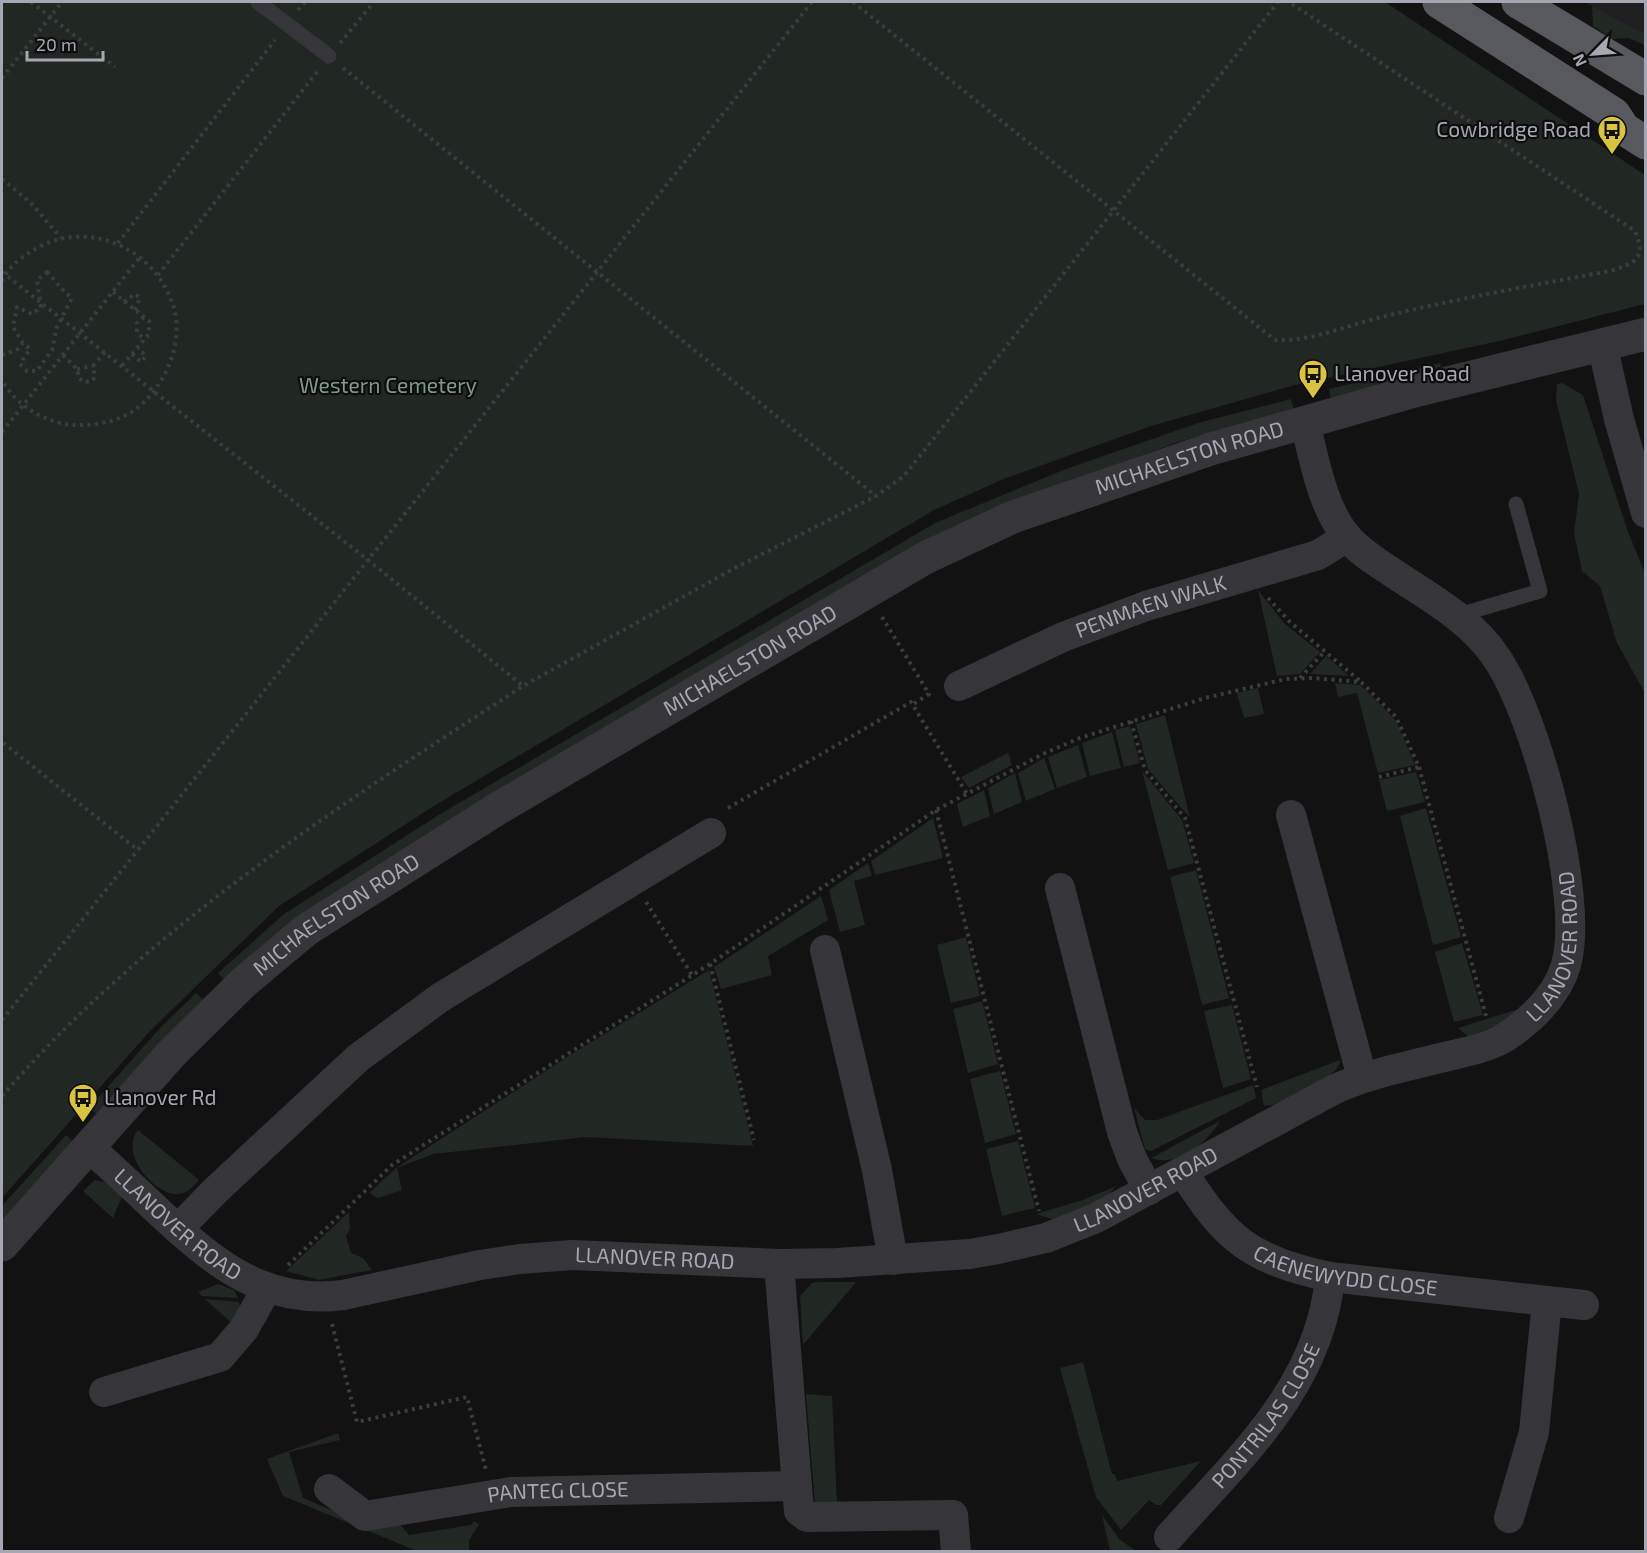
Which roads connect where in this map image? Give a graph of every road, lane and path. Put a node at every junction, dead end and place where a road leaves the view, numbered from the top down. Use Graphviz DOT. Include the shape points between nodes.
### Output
graph roads {
  1 [pos="31,2"];
  2 [pos="62,2"];
  3 [pos="258,2"];
  4 [pos="305,2"];
  5 [pos="374,2"];
  6 [pos="812,2"];
  7 [pos="853,2"];
  8 [pos="1278,2"];
  9 [pos="1289,2"];
  10 [pos="1518,2"];
  11 [pos="1450,4"];
  12 [pos="50,17"];
  13 [pos="286,24"];
  14 [pos="328,56"];
  15 [pos="115,67"];
  16 [pos="2,78"];
  17 [pos="1643,81"];
  18 [pos="1646,143"];
  19 [pos="2,179"];
  20 [pos="1112,212"];
  21 [pos="61,238"];
  22 [pos="118,243"];
  23 [pos="140,257"];
  24 [pos="597,272"];
  25 [pos="3,273"];
  26 [pos="158,275"];
  27 [pos="2,281"];
  28 [pos="112,292"];
  29 [pos="124,302"];
  30 [pos="135,310"];
  31 [pos="144,317"];
  32 [pos="80,333"];
  33 [pos="1646,334"];
  34 [pos="144,339"];
  35 [pos="23,343"];
  36 [pos="1602,344"];
  37 [pos="138,348"];
  38 [pos="105,352"];
  39 [pos="132,354"];
  40 [pos="2,355"];
  41 [pos="63,355"];
  42 [pos="93,366"];
  43 [pos="122,366"];
  44 [pos="78,369"];
  45 [pos="2,379"];
  46 [pos="154,391"];
  47 [pos="23,405"];
  48 [pos="1305,422"];
  49 [pos="2,432"];
  50 [pos="876,496"];
  51 [pos="1516,504"];
  52 [pos="1646,513"];
  53 [pos="1347,537"];
  54 [pos="368,560"];
  55 [pos="866,592"];
  56 [pos="1264,594"];
  57 [pos="1456,616"];
  58 [pos="1325,651"];
  59 [pos="1300,678"];
  60 [pos="1361,682"];
  61 [pos="523,686"];
  62 [pos="959,686"];
  63 [pos="912,705"];
  64 [pos="1131,721"];
  65 [pos="2,742"];
  66 [pos="1419,767"];
  67 [pos="1379,777"];
  68 [pos="967,794"];
  69 [pos="728,808"];
  70 [pos="936,810"];
  71 [pos="1291,815"];
  72 [pos="711,833"];
  73 [pos="138,850"];
  74 [pos="632,880"];
  75 [pos="1060,888"];
  76 [pos="825,950"];
  77 [pos="710,964"];
  78 [pos="692,975"];
  79 [pos="1486,1017"];
  80 [pos="2,1020"];
  81 [pos="1362,1077"];
  82 [pos="1257,1087"];
  83 [pos="2,1096"];
  84 [pos="754,1140"];
  85 [pos="88,1147"];
  86 [pos="1183,1172"];
  87 [pos="1149,1190"];
  88 [pos="1039,1211"];
  89 [pos="178,1229"];
  90 [pos="2,1245"];
  91 [pos="893,1260"];
  92 [pos="779,1264"];
  93 [pos="1330,1277"];
  94 [pos="267,1288"];
  95 [pos="326,1297"];
  96 [pos="1547,1301"];
  97 [pos="1584,1305"];
  98 [pos="104,1392"];
  99 [pos="796,1486"];
  100 [pos="329,1490"];
  101 [pos="492,1494"];
  102 [pos="1509,1518"];
  103 [pos="1169,1537"];
  104 [pos="956,1551"];
  1 -- 12 [label="path"];
  2 -- 12 [label="path"];
  3 -- 13 [label="lane"];
  4 -- 13 [label="path"];
  5 -- 14 [label="path"];
  6 -- 24 [label="path"];
  7 -- 20 [label="path"];
  8 -- 20 [label="path"];
  9 -- 20 [label="path" via="1635,231 1642,246 1641,255 1610,271 1462,298 1293,341 1275,340"];
  10 -- 17 [label="highway"];
  11 -- 18 [label="highway" via="1614,114 1624,129"];
  12 -- 15 [label="path"];
  12 -- 16 [label="path"];
  13 -- 14 [label="lane"];
  13 -- 22 [label="path"];
  14 -- 24 [label="path"];
  14 -- 26 [label="path"];
  19 -- 21 [label="path" via="31,203"];
  20 -- 50 [label="path" via="904,476"];
  21 -- 22 [label="path" via="90,237"];
  21 -- 25 [label="path" via="40,246"];
  22 -- 23 [label="path"];
  23 -- 26 [label="path"];
  23 -- 28 [label="path"];
  24 -- 50 [label="path"];
  24 -- 54 [label="path"];
  25 -- 27 [label="path"];
  25 -- 32 [label="path"];
  26 -- 46 [label="path" via="173,303 177,334 171,365"];
  28 -- 29 [label="path"];
  28 -- 32 [label="path"];
  29 -- 30 [label="path"];
  29 -- 30 [label="path" via="135,294 140,297"];
  30 -- 31 [label="path"];
  31 -- 34 [label="path" via="149,321 149,333"];
  31 -- 34 [label="path" via="137,323 137,333"];
  32 -- 38 [label="path"];
  32 -- 41 [label="path"];
  33 -- 36 [label="street, MICHAELSTON ROAD"];
  34 -- 37 [label="path"];
  35 -- 35 [label="path" via="13,327 17,307 32,314 41,307 37,280 47,272 57,287 72,298 57,327 52,350 37,371 27,371 20,364 30,349"];
  35 -- 40 [label="path"];
  36 -- 48 [label="street, MICHAELSTON ROAD"];
  36 -- 52 [label="street" via="1618,420"];
  37 -- 39 [label="path"];
  37 -- 39 [label="path" via="146,356 141,362"];
  38 -- 42 [label="path"];
  38 -- 43 [label="path"];
  39 -- 43 [label="path"];
  41 -- 44 [label="path"];
  41 -- 47 [label="path"];
  42 -- 44 [label="path"];
  42 -- 44 [label="path" via="92,381 83,382"];
  43 -- 46 [label="path"];
  45 -- 47 [label="path"];
  46 -- 47 [label="path" via="133,411 107,423 78,426 50,420"];
  46 -- 54 [label="path"];
  47 -- 49 [label="path"];
  48 -- 53 [label="street, LLANOVER ROAD" via="1323,488"];
  48 -- 55 [label="street, MICHAELSTON ROAD" via="1135,473 1013,517 925,558"];
  50 -- 61 [label="path" via="733,569"];
  51 -- 57 [label="lane" via="1540,591"];
  53 -- 57 [label="street, LLANOVER ROAD" via="1365,554"];
  53 -- 62 [label="street, PENMAEN WALK" via="1318,555 1146,606 1063,637"];
  54 -- 61 [label="path"];
  54 -- 73 [label="path"];
  55 -- 63 [label="path" via="929,694"];
  55 -- 85 [label="street, MICHAELSTON ROAD" via="497,809 306,930 198,1026"];
  56 -- 58 [label="path"];
  57 -- 81 [label="street, LLANOVER ROAD" via="1496,656 1513,685 1529,726 1563,854 1569,897 1566,965 1555,991 1511,1034 1498,1041"];
  58 -- 59 [label="path"];
  58 -- 60 [label="path"];
  59 -- 60 [label="path"];
  59 -- 64 [label="path" via="1205,698"];
  60 -- 66 [label="path" via="1396,717"];
  61 -- 83 [label="path" via="379,780 206,904 150,949 42,1050"];
  63 -- 68 [label="path"];
  63 -- 69 [label="path" via="910,702"];
  64 -- 68 [label="path" via="1045,753"];
  64 -- 82 [label="path" via="1145,770 1185,818"];
  65 -- 73 [label="path"];
  66 -- 67 [label="path"];
  66 -- 79 [label="path"];
  68 -- 70 [label="path"];
  70 -- 77 [label="path"];
  70 -- 88 [label="path"];
  71 -- 81 [label="street"];
  72 -- 74 [label="street"];
  73 -- 80 [label="path"];
  74 -- 78 [label="path"];
  74 -- 89 [label="street" via="441,997 366,1051"];
  75 -- 87 [label="street" via="1122,1132"];
  76 -- 91 [label="street" via="877,1170"];
  77 -- 78 [label="path"];
  77 -- 84 [label="path"];
  78 -- 94 [label="path" via="392,1165"];
  81 -- 86 [label="street, LLANOVER ROAD"];
  85 -- 89 [label="street, LLANOVER ROAD"];
  85 -- 90 [label="street, MICHAELSTON ROAD"];
  86 -- 87 [label="street, LLANOVER ROAD"];
  86 -- 93 [label="street, CAENEWYDD CLOSE" via="1205,1208 1248,1248 1275,1262"];
  87 -- 91 [label="street, LLANOVER ROAD" via="1046,1238 970,1254"];
  89 -- 94 [label="street, LLANOVER ROAD" via="212,1259"];
  91 -- 92 [label="street, LLANOVER ROAD"];
  92 -- 95 [label="street, LLANOVER ROAD" via="619,1256 520,1259"];
  92 -- 99 [label="street"];
  93 -- 96 [label="street, CAENEWYDD CLOSE"];
  93 -- 103 [label="street, PONTRILAS CLOSE" via="1322,1324 1301,1377 1256,1438"];
  94 -- 95 [label="street, LLANOVER ROAD"];
  94 -- 98 [label="street" via="244,1329 220,1357"];
  95 -- 101 [label="path" via="357,1422 466,1397"];
  96 -- 97 [label="street, CAENEWYDD CLOSE"];
  96 -- 102 [label="street" via="1534,1432"];
  99 -- 101 [label="street, PANTEG CLOSE"];
  99 -- 104 [label="street" via="799,1511 807,1517 953,1515"];
  100 -- 101 [label="street, PANTEG CLOSE" via="365,1516"];
}
